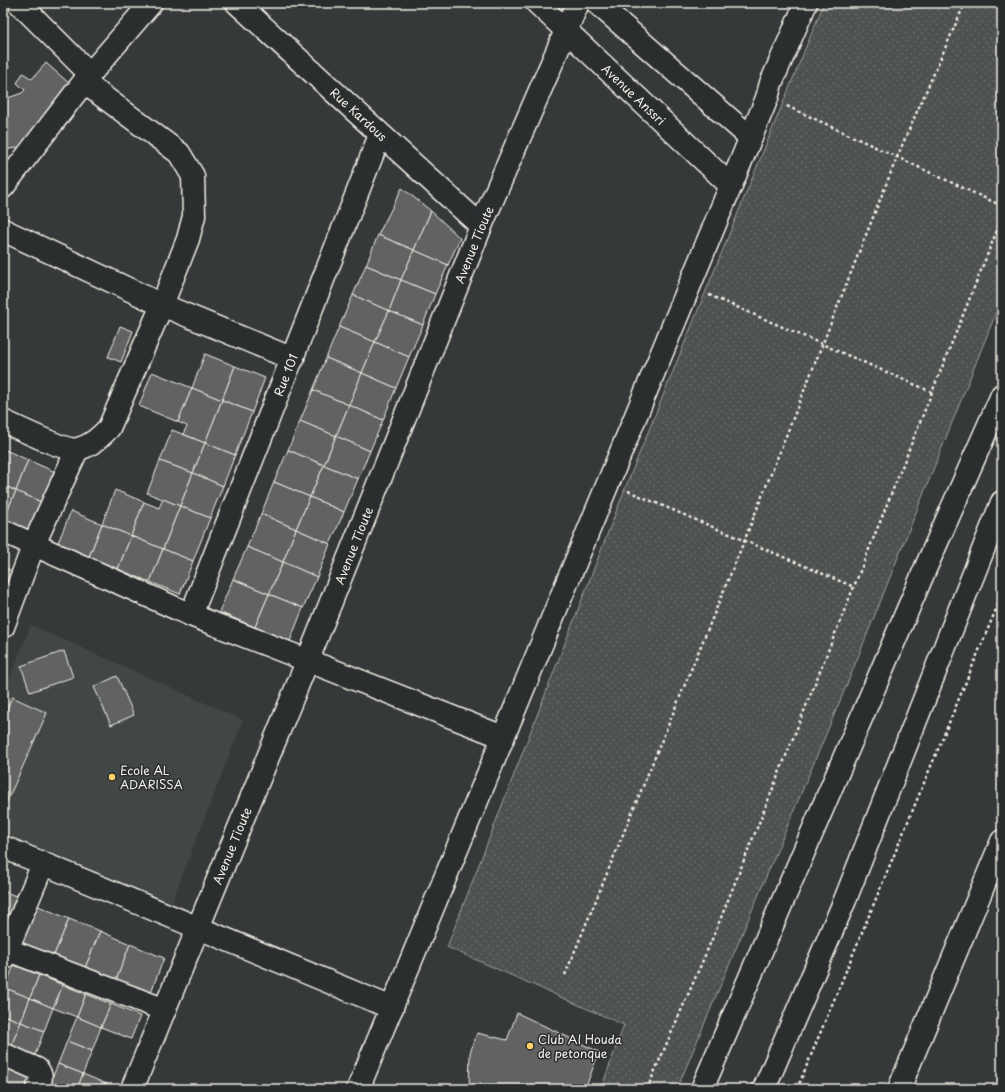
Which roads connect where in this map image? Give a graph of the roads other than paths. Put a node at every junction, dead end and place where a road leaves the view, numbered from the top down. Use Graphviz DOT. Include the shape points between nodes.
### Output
graph roads {
  1 [pos="19,3"];
  2 [pos="151,3"];
  3 [pos="237,3"];
  4 [pos="537,3"];
  5 [pos="578,3"];
  6 [pos="597,3"];
  7 [pos="806,3"];
  8 [pos="567,30"];
  9 [pos="87,78"];
  10 [pos="380,135"];
  11 [pos="751,138"];
  12 [pos="731,186"];
  13 [pos="3,187"];
  14 [pos="481,226"];
  15 [pos="3,230"];
  16 [pos="162,305"];
  17 [pos="293,359"];
  18 [pos="1002,395"];
  19 [pos="3,421"];
  20 [pos="77,450"];
  21 [pos="1002,502"];
  22 [pos="3,530"];
  23 [pos="34,544"];
  24 [pos="191,615"];
  25 [pos="3,627"];
  26 [pos="307,662"];
  27 [pos="503,737"];
  28 [pos="1002,841"];
  29 [pos="3,847"];
  30 [pos="43,864"];
  31 [pos="198,927"];
  32 [pos="4,952"];
  33 [pos="392,1008"];
  34 [pos="165,1010"];
  35 [pos="3,1054"];
  36 [pos="37,1089"];
  37 [pos="132,1089"];
  38 [pos="358,1089"];
  39 [pos="702,1089"];
  40 [pos="764,1089"];
  41 [pos="899,1089"];
  1 -- 9 [label="main road"];
  2 -- 9 [label="main road"];
  3 -- 10 [label="main road, Rue Kardous"];
  4 -- 8 [label="main road, Avenue Anssri"];
  5 -- 8 [label="main road, Avenue Tioute"];
  6 -- 11 [label="main road"];
  7 -- 11 [label="main road" via="771,83"];
  8 -- 12 [label="main road, Avenue Anssri"];
  8 -- 14 [label="main road, Avenue Tioute"];
  9 -- 13 [label="main road"];
  9 -- 16 [label="main road" via="179,153 193,176 194,216 188,239"];
  10 -- 14 [label="main road, Rue Kardous"];
  10 -- 17 [label="main road, Rue 101"];
  11 -- 12 [label="main road"];
  12 -- 27 [label="main road"];
  14 -- 26 [label="main road, Avenue Tioute"];
  15 -- 16 [label="main road"];
  16 -- 17 [label="main road"];
  16 -- 20 [label="main road" via="109,428 95,442"];
  17 -- 24 [label="main road, Rue 101"];
  18 -- 39 [label="main road"];
  19 -- 20 [label="main road"];
  20 -- 23 [label="main road"];
  21 -- 40 [label="main road" via="848,893"];
  22 -- 23 [label="main road"];
  23 -- 24 [label="main road"];
  23 -- 25 [label="main road"];
  24 -- 26 [label="main road"];
  26 -- 27 [label="main road"];
  26 -- 31 [label="main road, Avenue Tioute"];
  27 -- 33 [label="main road"];
  28 -- 41 [label="main road"];
  29 -- 30 [label="main road"];
  30 -- 31 [label="main road"];
  30 -- 32 [label="main road"];
  31 -- 33 [label="main road"];
  31 -- 34 [label="main road, Avenue Tioute"];
  32 -- 34 [label="main road"];
  33 -- 38 [label="main road"];
  34 -- 37 [label="main road, Avenue Tioute"];
  35 -- 36 [label="main road" via="40,1073 41,1081"];
}
